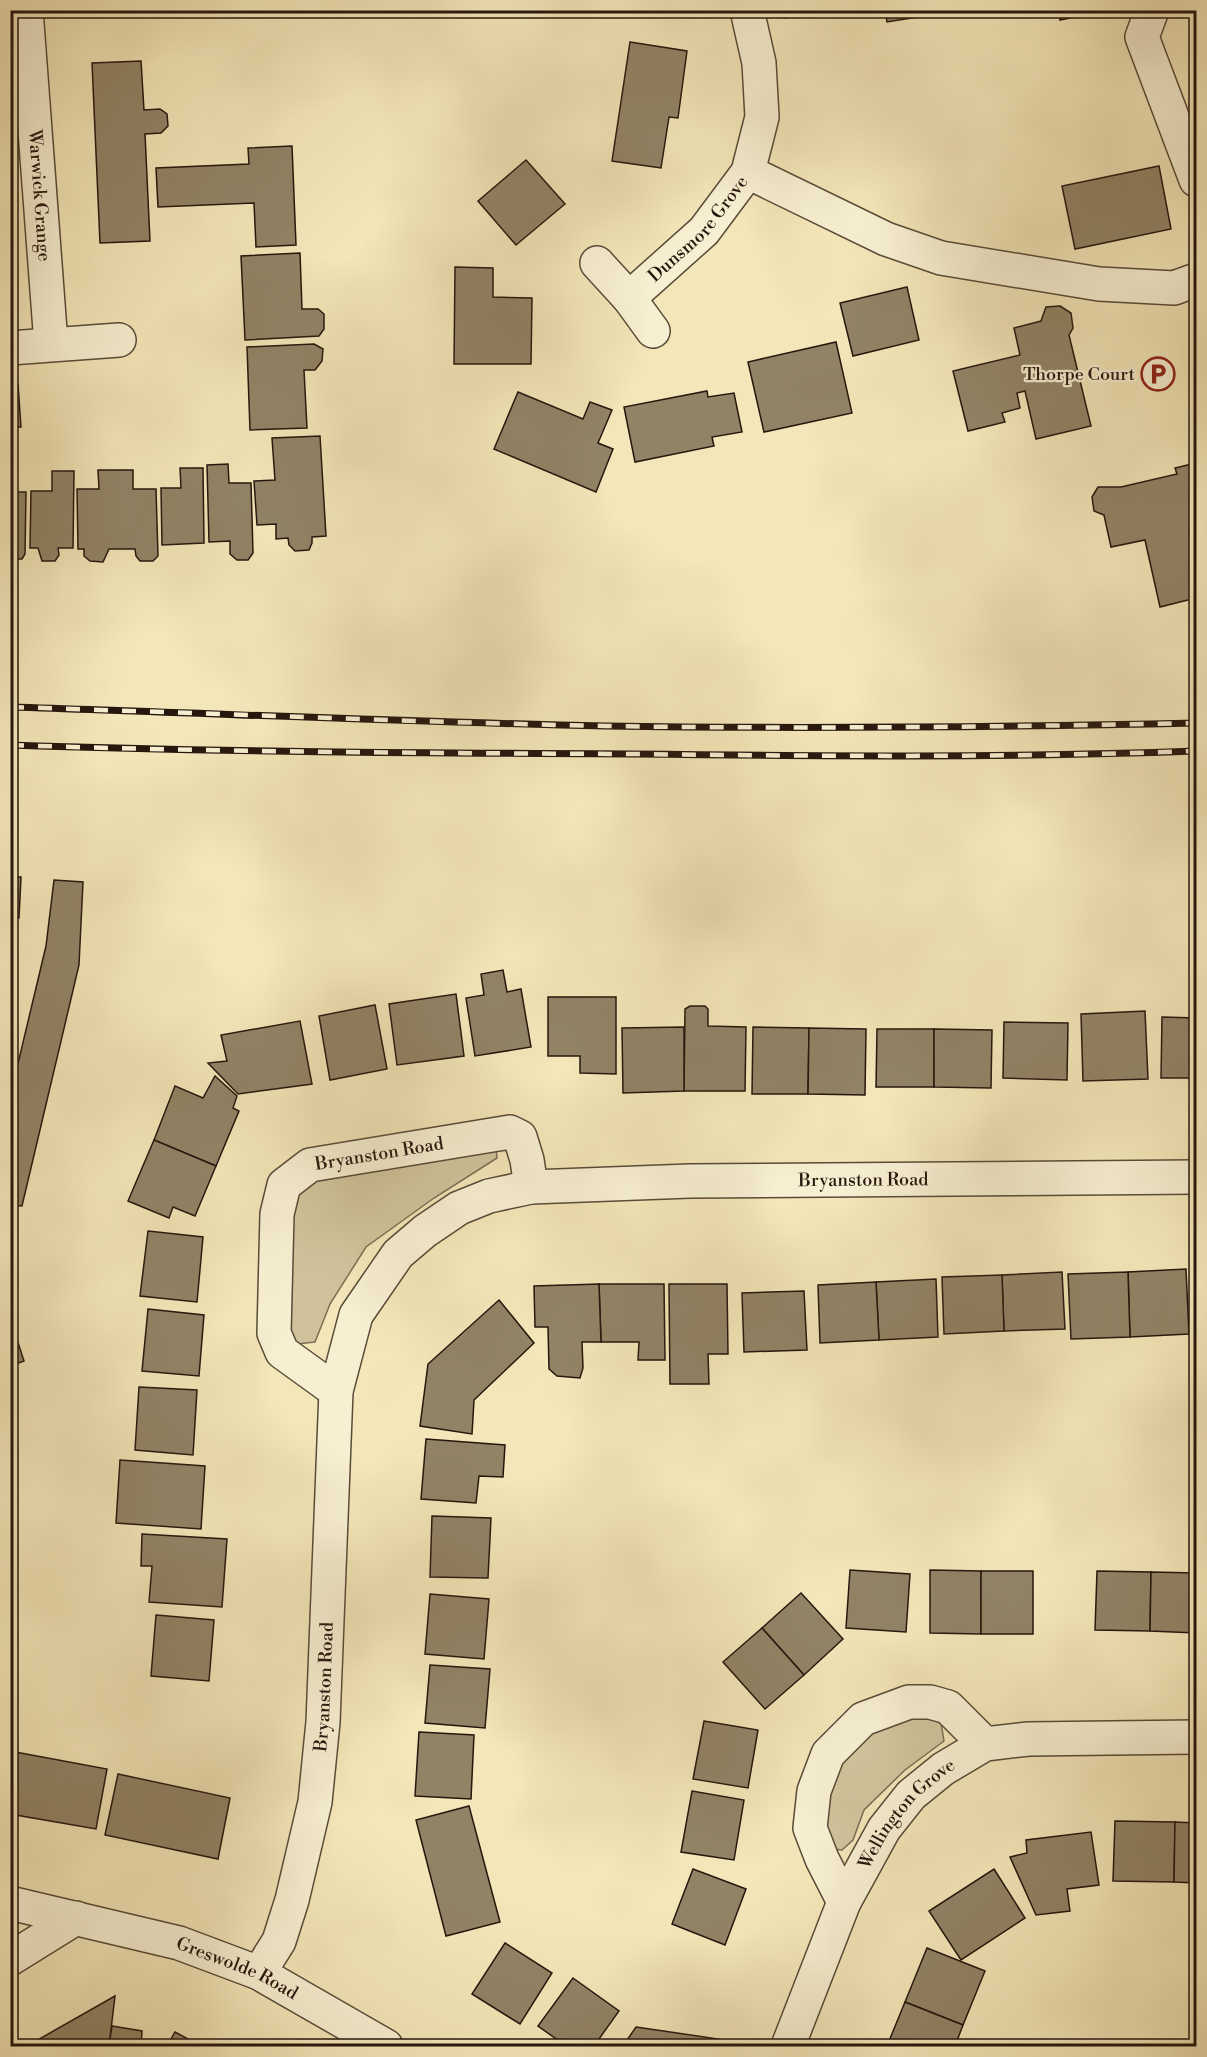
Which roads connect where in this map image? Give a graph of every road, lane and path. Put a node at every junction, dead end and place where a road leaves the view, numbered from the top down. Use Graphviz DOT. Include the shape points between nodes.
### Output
graph roads {
  1 [pos="26,10"];
  2 [pos="747,10"];
  3 [pos="1152,10"];
  4 [pos="748,172"];
  5 [pos="1197,180"];
  6 [pos="597,263"];
  7 [pos="1197,280"];
  8 [pos="629,298"];
  9 [pos="653,331"];
  10 [pos="119,340"];
  11 [pos="51,344"];
  12 [pos="10,348"];
  13 [pos="1197,1177"];
  14 [pos="531,1187"];
  15 [pos="336,1391"];
  16 [pos="1197,1737"];
  17 [pos="985,1744"];
  18 [pos="844,1902"];
  19 [pos="10,1903"];
  20 [pos="76,1918"];
  21 [pos="10,1959"];
  22 [pos="259,1973"];
  23 [pos="386,2046"];
  24 [pos="788,2046"];
  1 -- 11 [label="street, Warwick Grange"];
  2 -- 4 [label="street, Dunsmore Grove" via="759,63 762,117"];
  3 -- 5 [label="street" via="1142,37"];
  4 -- 7 [label="street" via="886,239 941,258 1099,284 1174,288"];
  4 -- 8 [label="street, Dunsmore Grove" via="704,231"];
  6 -- 8 [label="street"];
  8 -- 9 [label="street"];
  10 -- 11 [label="street"];
  11 -- 12 [label="street"];
  13 -- 14 [label="street, Bryanston Road" via="690,1181"];
  14 -- 15 [label="street, Bryanston Road" via="489,1196 459,1208 398,1254 356,1315"];
  14 -- 15 [label="street, Bryanston Road" via="520,1137 510,1132 310,1165 284,1185 278,1214 274,1333 282,1352"];
  15 -- 22 [label="street, Bryanston Road" via="323,1722 315,1802 279,1941"];
  16 -- 17 [label="street, Wellington Grove" via="1028,1739"];
  17 -- 18 [label="street, Wellington Grove" via="911,1795 884,1829"];
  17 -- 18 [label="street" via="948,1707 909,1702 863,1719 828,1754 813,1791 810,1828"];
  18 -- 24 [label="street, Wellington Grove"];
  19 -- 20 [label="street, Greswolde Road"];
  20 -- 21 [label="street"];
  20 -- 22 [label="street, Greswolde Road" via="179,1943"];
  22 -- 23 [label="street, Greswolde Road"];
}
